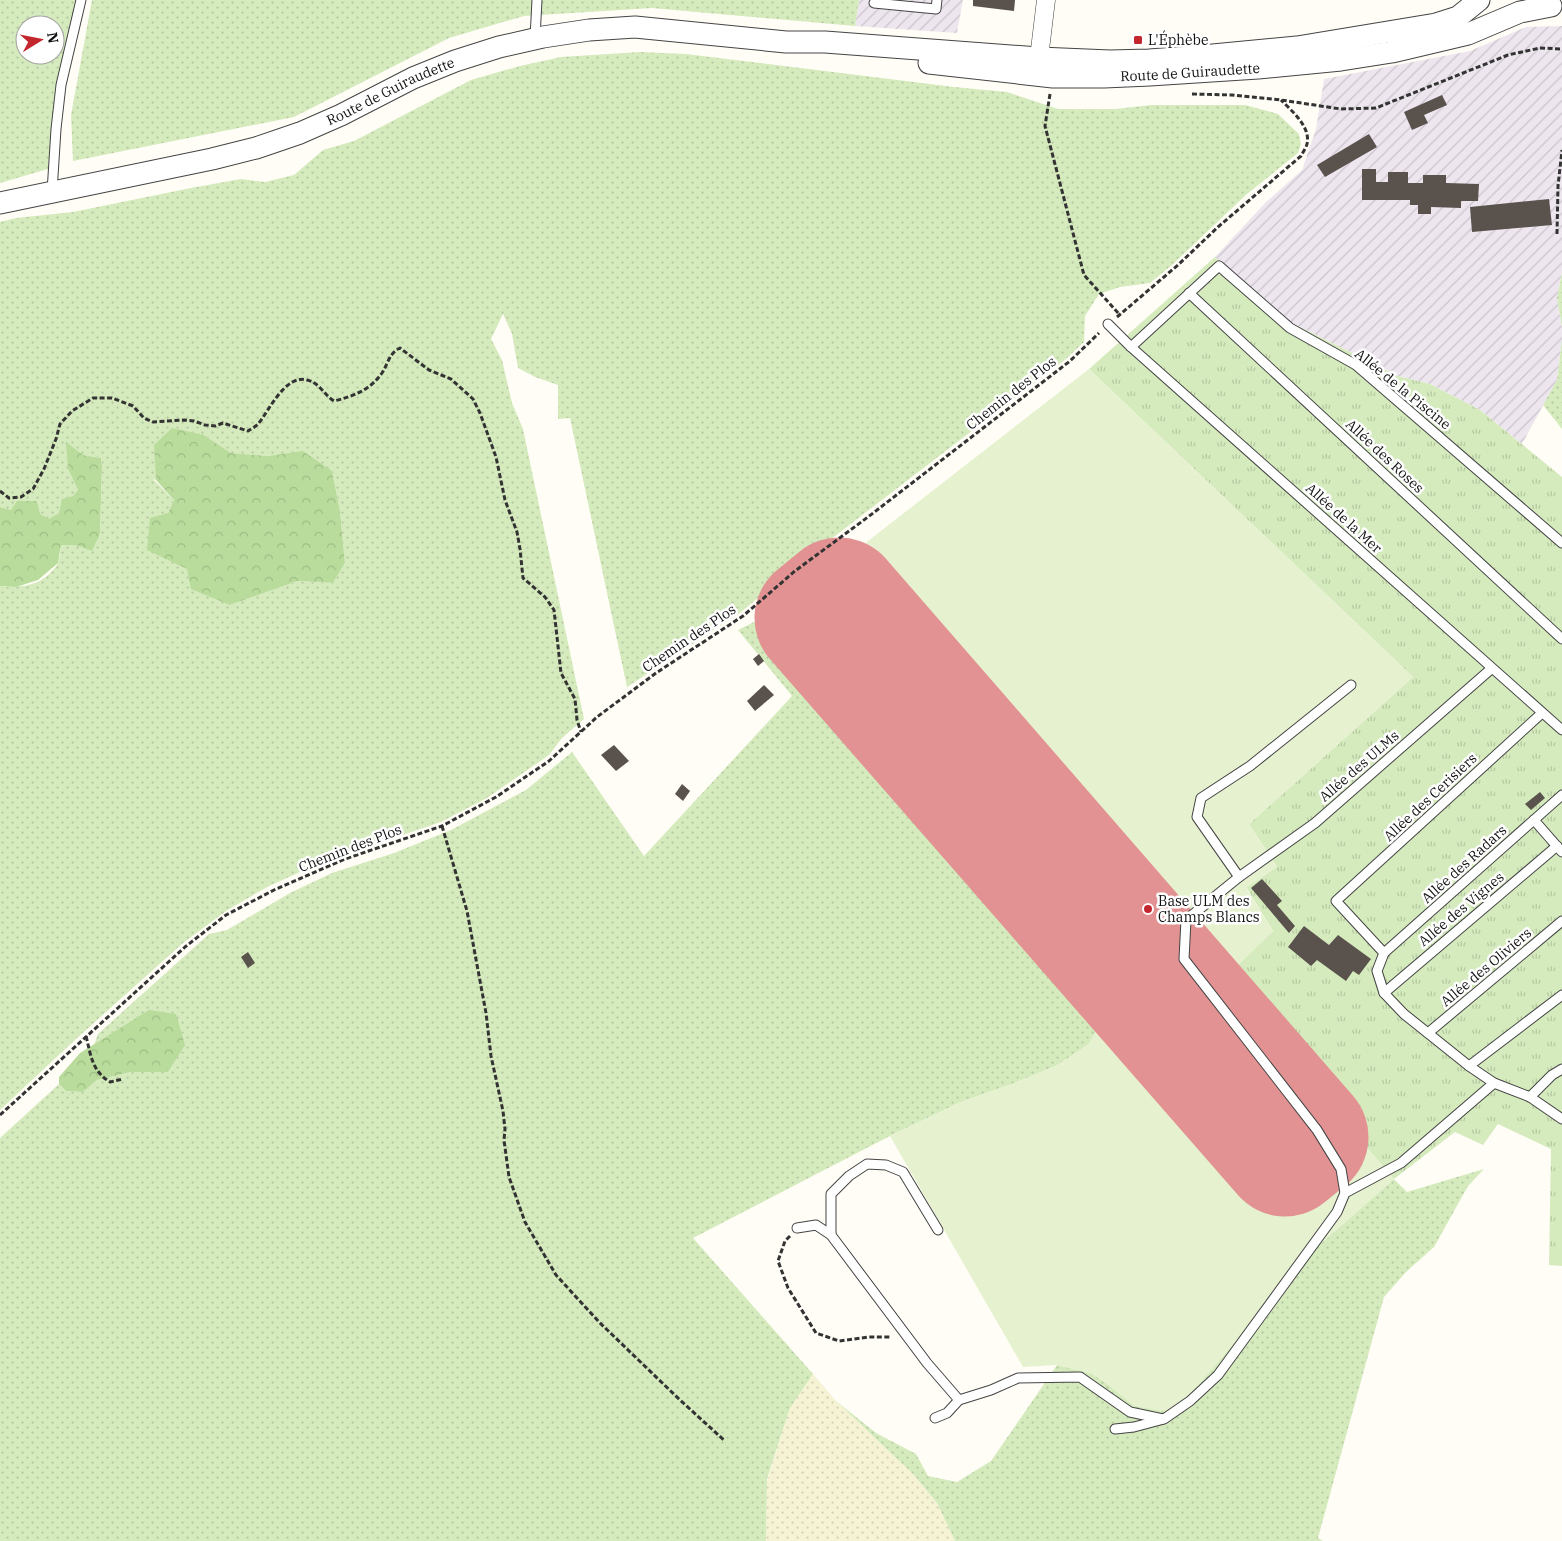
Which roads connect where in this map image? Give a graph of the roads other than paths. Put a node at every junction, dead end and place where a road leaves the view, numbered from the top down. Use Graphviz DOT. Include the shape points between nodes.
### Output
graph roads {
  1 [pos="81,0"];
  2 [pos="538,0"];
  3 [pos="937,0"];
  4 [pos="1046,0"];
  5 [pos="1479,0"];
  6 [pos="874,3"];
  7 [pos="1550,4"];
  8 [pos="536,38"];
  9 [pos="786,42"];
  10 [pos="823,51"];
  11 [pos="1039,58"];
  12 [pos="52,192"];
  13 [pos="0,203"];
  14 [pos="1189,293"];
  15 [pos="1108,324"];
  16 [pos="1131,347"];
  17 [pos="1562,543"];
  18 [pos="1562,639"];
  19 [pos="1491,668"];
  20 [pos="1351,686"];
  21 [pos="1542,713"];
  22 [pos="1562,730"];
  23 [pos="1562,795"];
  24 [pos="1534,820"];
  25 [pos="1559,849"];
  26 [pos="1239,877"];
  27 [pos="1562,921"];
  28 [pos="1384,953"];
  29 [pos="1384,993"];
  30 [pos="1562,995"];
  31 [pos="1428,1033"];
  32 [pos="1469,1066"];
  33 [pos="1562,1069"];
  34 [pos="1494,1083"];
  35 [pos="1530,1097"];
  36 [pos="1562,1119"];
  37 [pos="1345,1193"];
  38 [pos="797,1228"];
  39 [pos="938,1230"];
  40 [pos="831,1235"];
  41 [pos="959,1400"];
  42 [pos="935,1418"];
  43 [pos="1164,1419"];
  44 [pos="1115,1429"];
  1 -- 12 [label="lane" via="61,85"];
  2 -- 8 [label="lane"];
  3 -- 6 [label="lane" via="936,9"];
  4 -- 11 [label="street"];
  5 -- 11 [label="street, Route de Guiraudette" via="1458,17 1436,24 1297,47 1149,60"];
  7 -- 10 [label="street, Route de Guiraudette" via="1520,12 1468,34 1392,52 1258,68 1150,76 1054,76"];
  8 -- 9 [label="street, Route de Guiraudette" via="589,30 634,28"];
  8 -- 12 [label="street, Route de Guiraudette" via="455,61 412,78 333,119 256,148"];
  9 -- 10 [label="street, Route de Guiraudette"];
  9 -- 11 [label="street, Route de Guiraudette"];
  10 -- 11 [label="street, Route de Guiraudette" via="1032,65"];
  12 -- 13 [label="street, Route de Guiraudette"];
  14 -- 16 [label="lane"];
  14 -- 17 [label="lane, Allée de la Piscine" via="1219,266 1290,328 1356,365"];
  14 -- 18 [label="lane, Allée des Roses"];
  15 -- 16 [label="lane, Allée de la Mer"];
  16 -- 19 [label="lane, Allée de la Mer"];
  19 -- 21 [label="lane, Allée de la Mer"];
  19 -- 26 [label="lane, Allée des ULMs" via="1315,823"];
  20 -- 26 [label="lane" via="1250,766 1200,798 1197,817"];
  21 -- 22 [label="lane, Allée de la Mer"];
  21 -- 28 [label="lane, Allée des Cerisiers" via="1336,901"];
  23 -- 24 [label="lane, Allée des Radars"];
  24 -- 25 [label="lane"];
  24 -- 28 [label="lane, Allée des Radars"];
  25 -- 29 [label="lane, Allée des Vignes"];
  26 -- 37 [label="lane, Allée des ULMs" via="1186,920 1184,959 1317,1130 1341,1169"];
  27 -- 31 [label="lane, Allée des Oliviers"];
  28 -- 29 [label="lane" via="1377,971"];
  29 -- 31 [label="lane"];
  30 -- 32 [label="lane"];
  31 -- 32 [label="lane"];
  32 -- 34 [label="lane"];
  33 -- 35 [label="lane"];
  34 -- 35 [label="lane"];
  34 -- 37 [label="lane" via="1401,1163"];
  35 -- 36 [label="lane"];
  37 -- 43 [label="lane" via="1337,1212 1218,1375"];
  38 -- 40 [label="lane" via="816,1225"];
  39 -- 40 [label="lane" via="903,1172 886,1164 867,1164 831,1194"];
  40 -- 41 [label="lane" via="927,1363"];
  41 -- 42 [label="lane" via="946,1413"];
  41 -- 43 [label="lane" via="1018,1378 1080,1377 1130,1412"];
  43 -- 44 [label="lane"];
}
